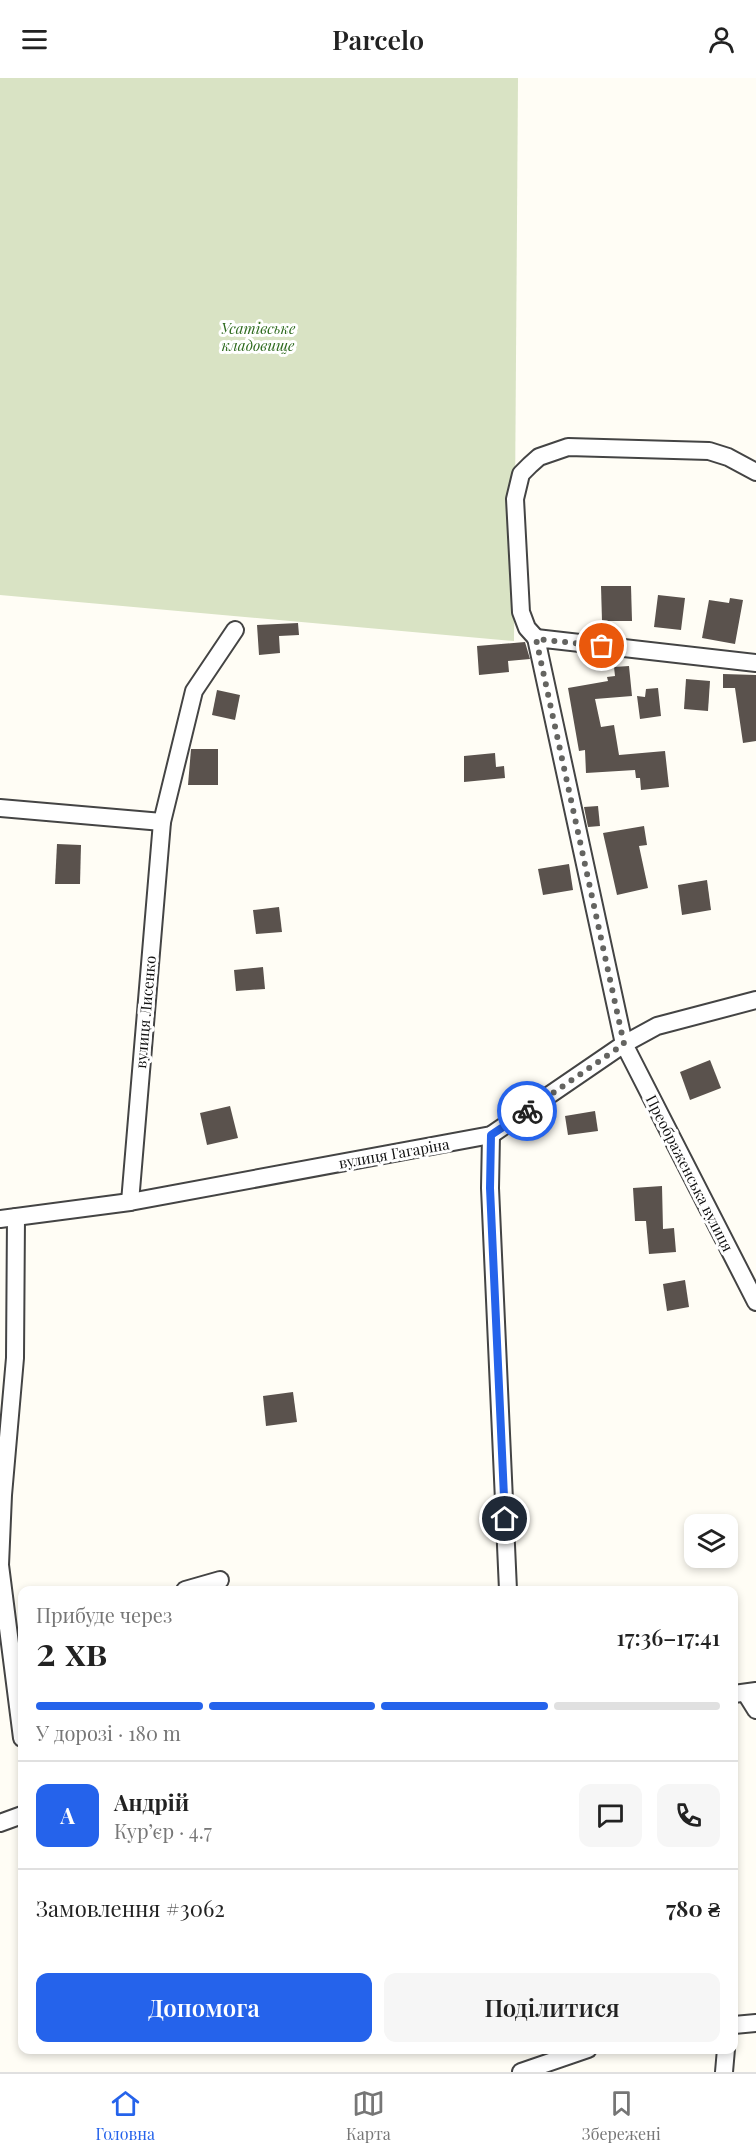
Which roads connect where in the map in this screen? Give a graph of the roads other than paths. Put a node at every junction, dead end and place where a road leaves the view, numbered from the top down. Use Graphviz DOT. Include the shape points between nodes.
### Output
graph roads {
  1 [pos="756,472"];
  2 [pos="235,630"];
  3 [pos="536,639"];
  4 [pos="756,663"];
  5 [pos="0,808"];
  6 [pos="162,822"];
  7 [pos="756,1000"];
  8 [pos="624,1044"];
  9 [pos="491,1135"];
  10 [pos="130,1202"];
  11 [pos="8,1218"];
  12 [pos="756,1302"];
  13 [pos="219,1580"];
  14 [pos="199,1586"];
  15 [pos="508,1586"];
  16 [pos="18,1612"];
  17 [pos="5,1614"];
  18 [pos="745,1693"];
  19 [pos="18,1709"];
  20 [pos="756,1710"];
  21 [pos="18,1816"];
  22 [pos="0,1823"];
  23 [pos="756,2023"];
  24 [pos="738,2025"];
  25 [pos="573,2054"];
  26 [pos="726,2054"];
  27 [pos="521,2072"];
  28 [pos="724,2072"];
  1 -- 3 [label="street, Преображенська вулиця" via="709,451 568,447 539,457 521,474 515,500 521,612"];
  2 -- 6 [label="street, вулиця Лисенко" via="195,691"];
  3 -- 4 [label="street"];
  3 -- 8 [label="street, Преображенська вулиця"];
  5 -- 6 [label="street"];
  6 -- 10 [label="street, вулиця Лисенко"];
  7 -- 8 [label="street, вулиця Гагаріна" via="657,1026"];
  8 -- 9 [label="street, вулиця Гагаріна"];
  8 -- 12 [label="street, Преображенська вулиця"];
  9 -- 10 [label="street, вулиця Гагаріна"];
  9 -- 15 [label="street"];
  10 -- 11 [label="street, вулиця Гагаріна"];
  11 -- 17 [label="street" via="15,1358 0,1565"];
  13 -- 14 [label="street"];
  16 -- 17 [label="street"];
  17 -- 19 [label="street"];
  18 -- 20 [label="street"];
  21 -- 22 [label="street"];
  23 -- 24 [label="street"];
  25 -- 27 [label="street"];
  26 -- 28 [label="street"];
}
